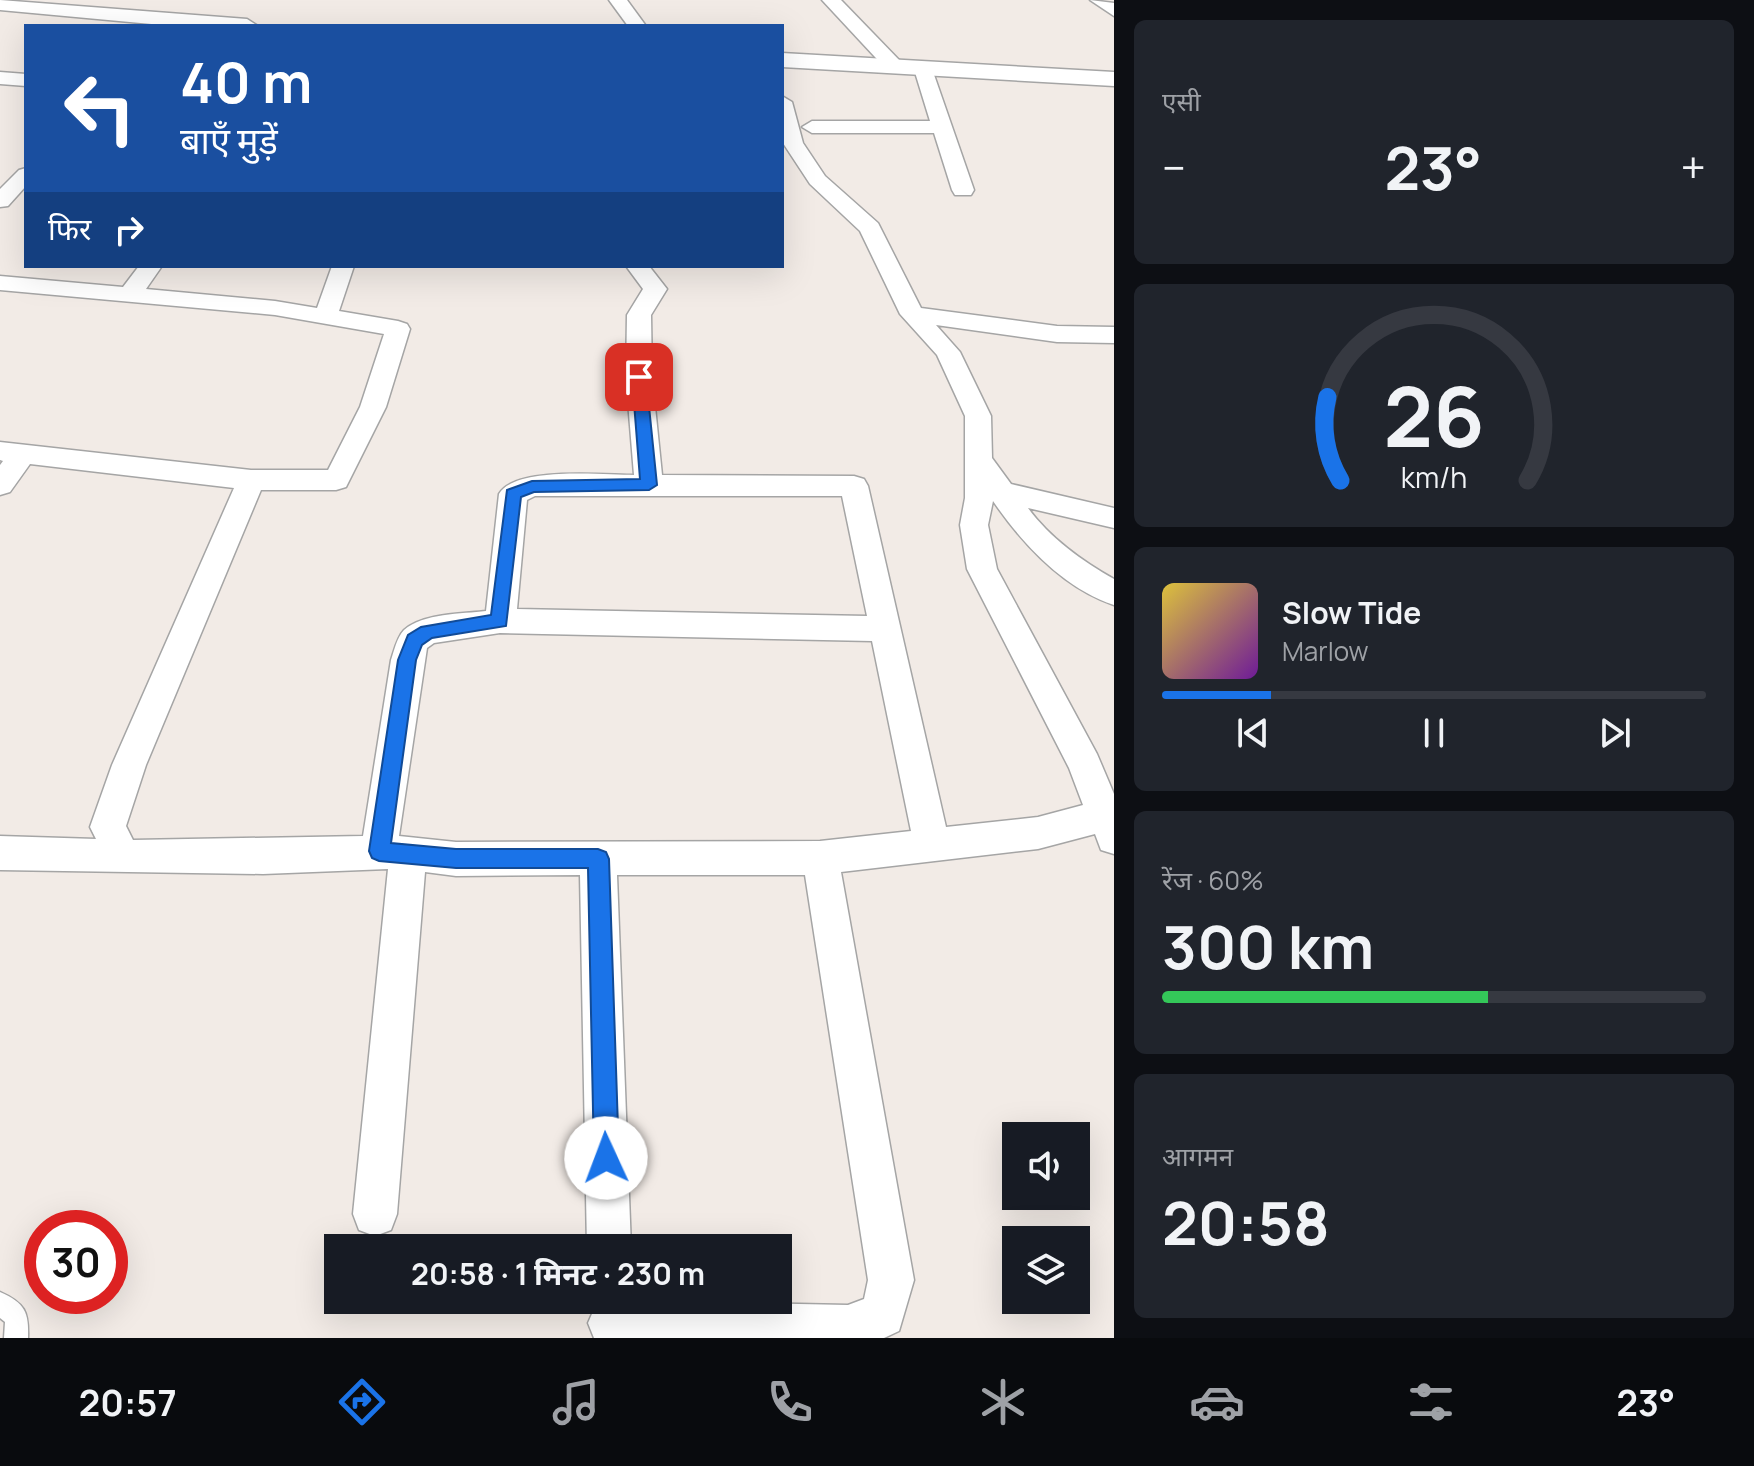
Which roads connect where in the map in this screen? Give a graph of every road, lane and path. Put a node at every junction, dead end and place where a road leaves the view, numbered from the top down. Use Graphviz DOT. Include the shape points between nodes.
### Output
graph roads {
  1 [pos="618,0"];
  2 [pos="831,0"];
  3 [pos="1099,0"];
  4 [pos="0,4"];
  5 [pos="44,4"];
  6 [pos="1114,11"];
  7 [pos="155,22"];
  8 [pos="201,24"];
  9 [pos="636,24"];
  10 [pos="784,60"];
  11 [pos="895,67"];
  12 [pos="923,69"];
  13 [pos="0,78"];
  14 [pos="24,80"];
  15 [pos="1114,80"];
  16 [pos="784,109"];
  17 [pos="812,127"];
  18 [pos="942,127"];
  19 [pos="24,176"];
  20 [pos="963,190"];
  21 [pos="0,201"];
  22 [pos="149,268"];
  23 [pos="342,268"];
  24 [pos="639,268"];
  25 [pos="0,283"];
  26 [pos="129,295"];
  27 [pos="912,314"];
  28 [pos="326,315"];
  29 [pos="1114,335"];
  30 [pos="11,452"];
  31 [pos="977,457"];
  32 [pos="251,480"];
  33 [pos="0,485"];
  34 [pos="649,485"];
  35 [pos="1003,492"];
  36 [pos="1114,518"];
  37 [pos="1114,593"];
  38 [pos="500,621"];
  39 [pos="887,629"];
  40 [pos="1111,822"];
  41 [pos="932,846"];
  42 [pos="0,853"];
  43 [pos="394,853"];
  44 [pos="123,857"];
  45 [pos="820,858"];
  46 [pos="598,859"];
  47 [pos="375,1214"];
  48 [pos="609,1234"];
  49 [pos="0,1304"];
  50 [pos="611,1320"];
  51 [pos="16,1338"];
  1 -- 9 [label="street"];
  2 -- 11 [label="street"];
  3 -- 6 [label="street"];
  4 -- 5 [label="street"];
  5 -- 7 [label="street"];
  7 -- 8 [label="street"];
  10 -- 11 [label="street"];
  11 -- 12 [label="street"];
  12 -- 15 [label="street"];
  12 -- 18 [label="street"];
  13 -- 14 [label="street"];
  16 -- 27 [label="street" via="793,143 817,180 870,228"];
  17 -- 18 [label="street"];
  18 -- 20 [label="street"];
  19 -- 21 [label="street"];
  22 -- 26 [label="street"];
  23 -- 28 [label="street"];
  24 -- 34 [label="street" via="655,289 639,315"];
  25 -- 26 [label="street"];
  26 -- 28 [label="street"];
  27 -- 29 [label="street" via="1057,334"];
  27 -- 31 [label="street" via="948,352 978,416"];
  28 -- 32 [label="street" via="398,329 361,435 336,480"];
  30 -- 32 [label="street"];
  30 -- 33 [label="street"];
  31 -- 35 [label="street"];
  31 -- 40 [label="street" via="974,525 982,569"];
  32 -- 44 [label="street" via="129,765 108,827"];
  34 -- 38 [label="street" via="532,486 513,494"];
  34 -- 39 [label="street" via="854,486"];
  35 -- 36 [label="street"];
  35 -- 37 [label="street" via="1029,531"];
  38 -- 39 [label="street"];
  38 -- 43 [label="street" via="428,632 414,640 407,660"];
  39 -- 41 [label="street"];
  40 -- 41 [label="street"];
  41 -- 45 [label="street"];
  42 -- 44 [label="street"];
  43 -- 44 [label="street"];
  43 -- 46 [label="street" via="456,859"];
  43 -- 47 [label="street"];
  45 -- 46 [label="street"];
  45 -- 50 [label="street" via="891,1280 883,1315 848,1328"];
  46 -- 48 [label="street"];
  49 -- 51 [label="lane" via="17,1317"];
}
